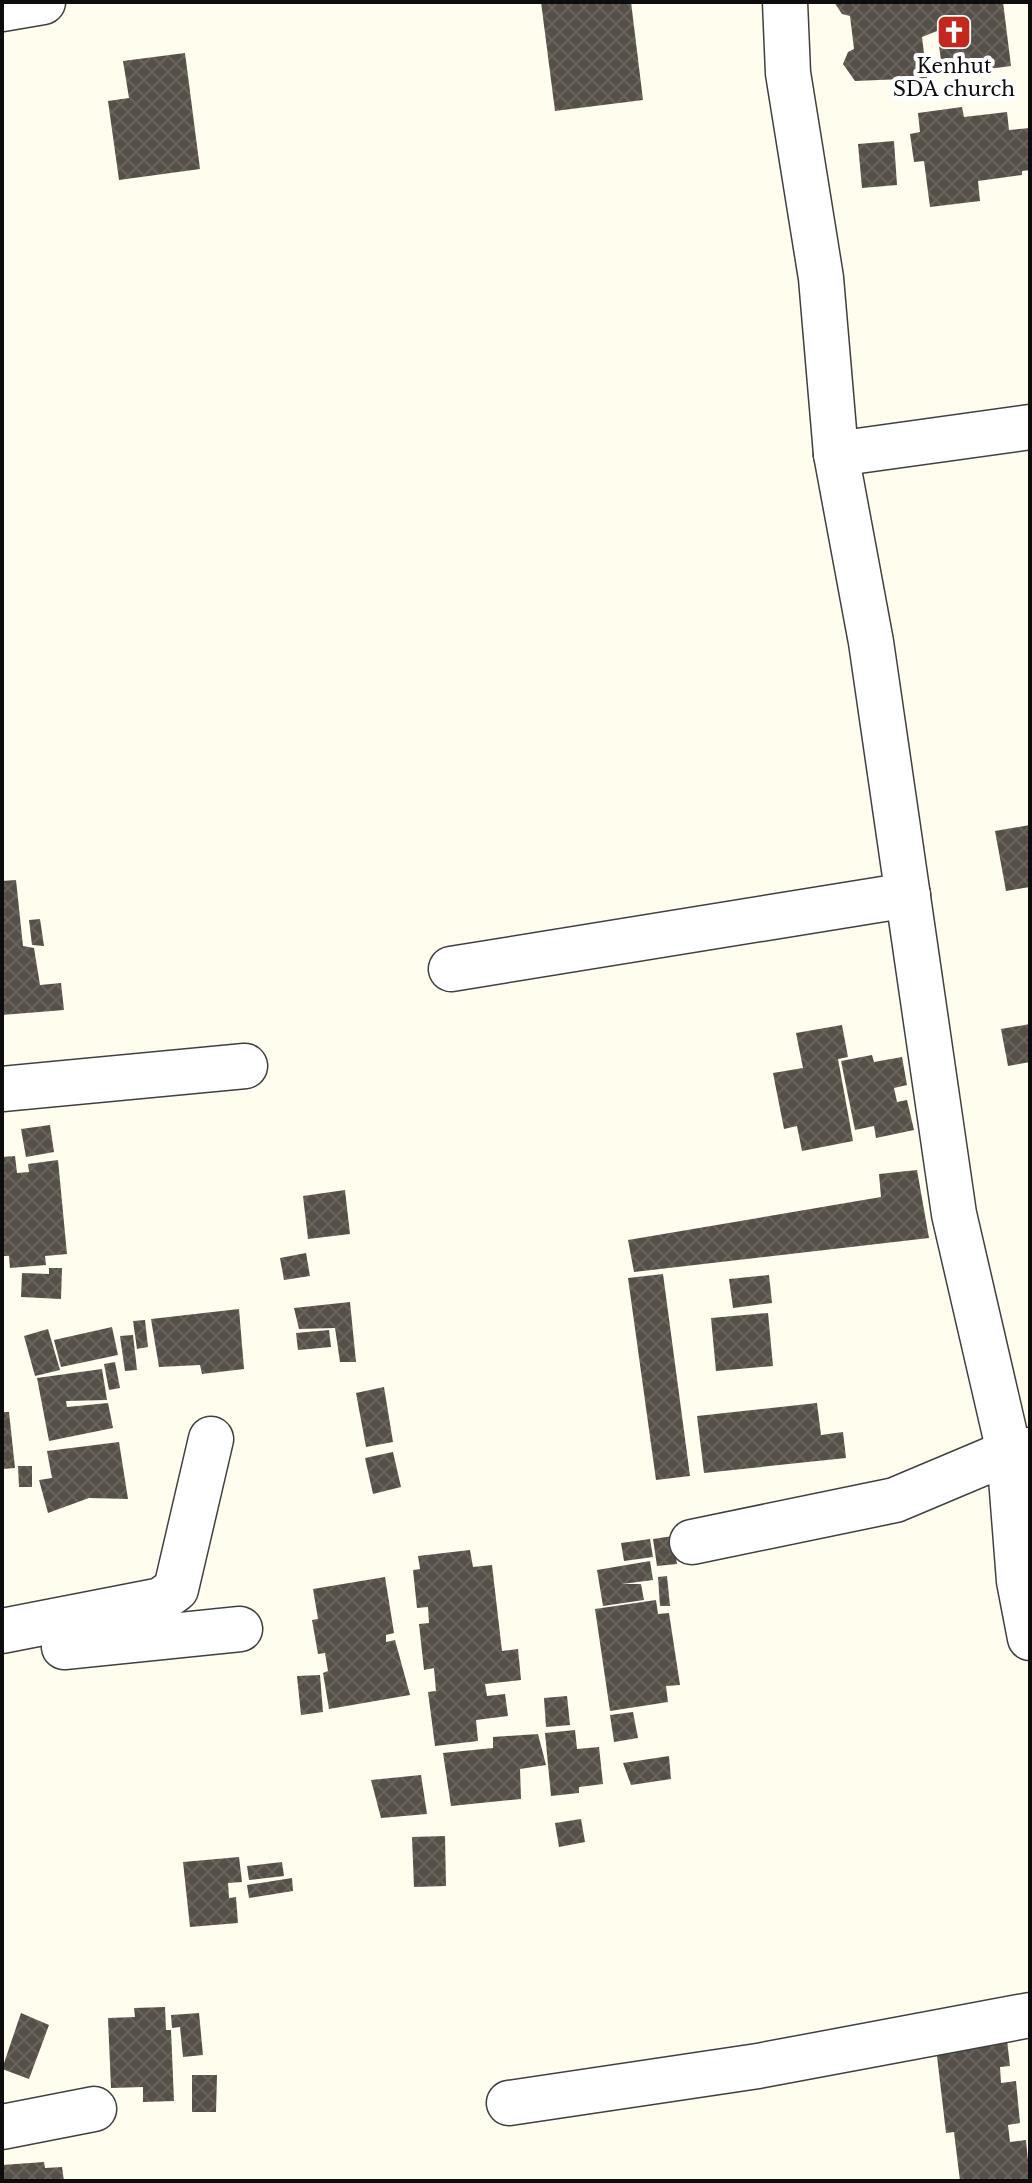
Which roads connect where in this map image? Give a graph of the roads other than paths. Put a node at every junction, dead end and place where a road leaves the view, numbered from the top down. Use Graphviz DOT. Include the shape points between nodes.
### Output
graph roads {
  1 [pos="43,2"];
  2 [pos="785,2"];
  3 [pos="2,9"];
  4 [pos="1030,427"];
  5 [pos="836,454"];
  6 [pos="908,895"];
  7 [pos="451,969"];
  8 [pos="245,1066"];
  9 [pos="2,1089"];
  10 [pos="211,1439"];
  11 [pos="1020,1451"];
  12 [pos="692,1542"];
  13 [pos="240,1629"];
  14 [pos="2,1631"];
  15 [pos="1030,1638"];
  16 [pos="2,1655"];
  17 [pos="1030,2015"];
  18 [pos="509,2103"];
  19 [pos="94,2109"];
  20 [pos="2,2127"];
  1 -- 3 [label="street"];
  2 -- 5 [label="street" via="788,73 821,278"];
  4 -- 5 [label="street"];
  5 -- 6 [label="street" via="871,642"];
  6 -- 7 [label="street"];
  6 -- 11 [label="street" via="954,1214"];
  8 -- 9 [label="street"];
  10 -- 14 [label="street" via="176,1589 161,1600"];
  11 -- 12 [label="street" via="895,1500"];
  11 -- 15 [label="street" via="1019,1581"];
  13 -- 16 [label="street"];
  17 -- 18 [label="street" via="758,2066"];
  19 -- 20 [label="street"];
}
